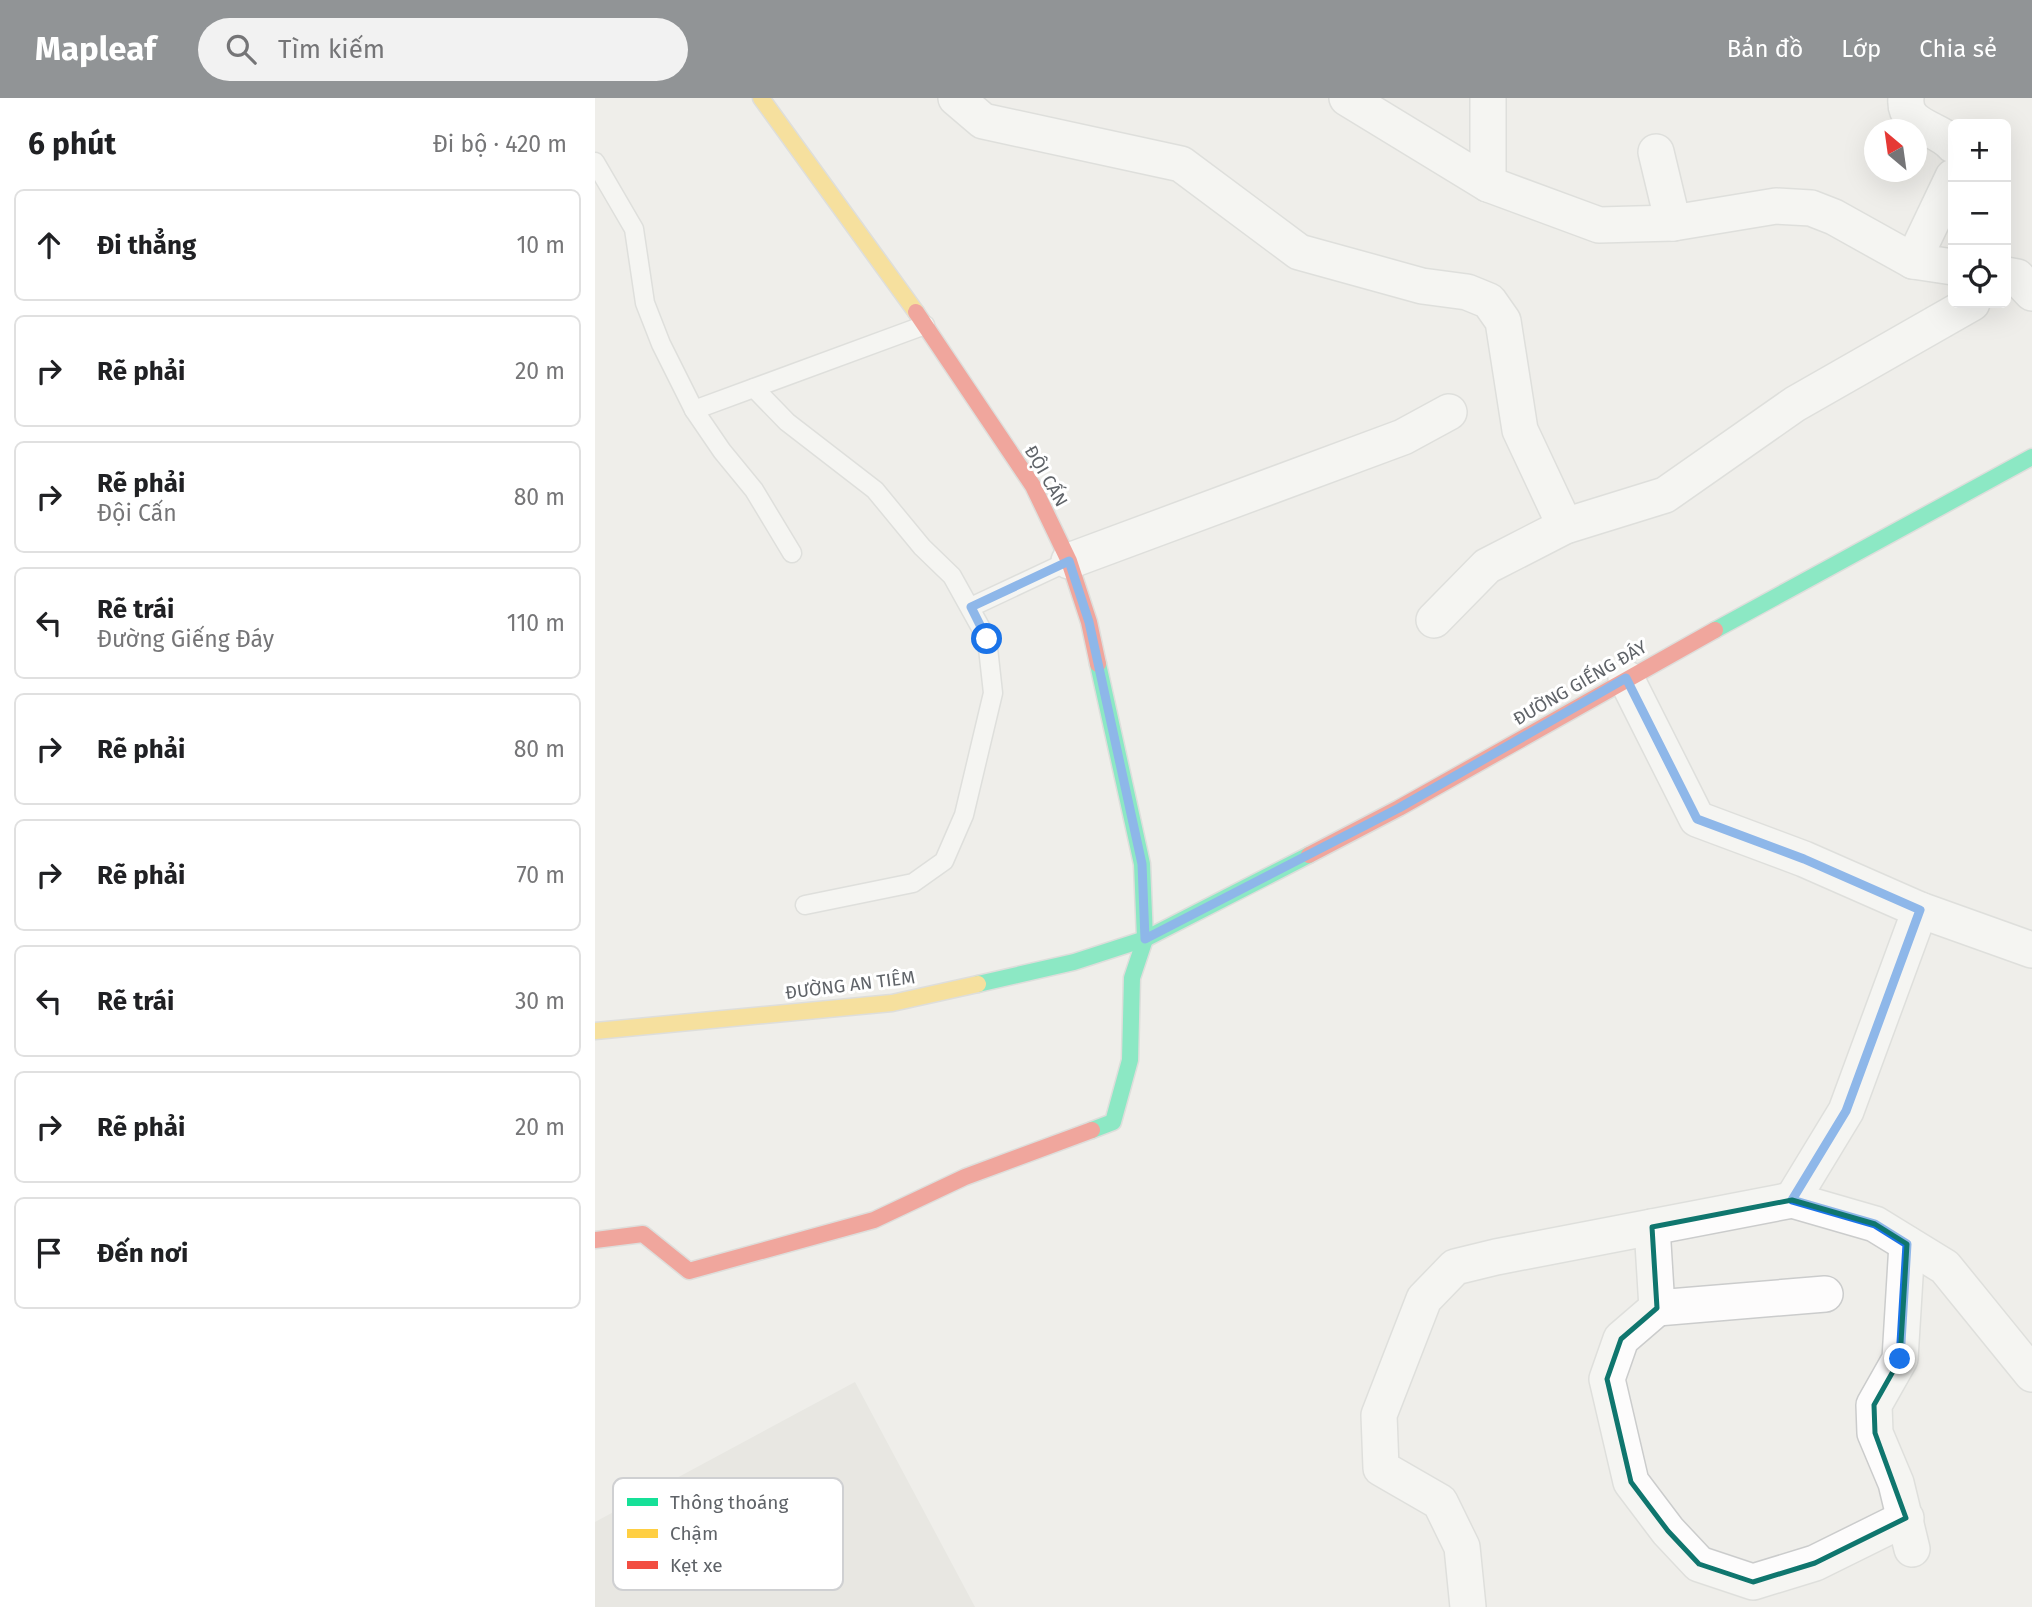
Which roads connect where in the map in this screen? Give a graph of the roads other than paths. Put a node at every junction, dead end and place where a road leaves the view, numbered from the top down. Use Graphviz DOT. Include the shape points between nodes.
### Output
graph roads {
  1 [pos="761,98"];
  2 [pos="956,98"];
  3 [pos="1346,98"];
  4 [pos="1488,98"];
  5 [pos="1906,98"];
  6 [pos="1948,139"];
  7 [pos="1656,152"];
  8 [pos="595,162"];
  9 [pos="1951,182"];
  10 [pos="1488,184"];
  11 [pos="1673,223"];
  12 [pos="1913,261"];
  13 [pos="1948,266"];
  14 [pos="1963,308"];
  15 [pos="925,325"];
  16 [pos="754,388"];
  17 [pos="694,410"];
  18 [pos="1449,412"];
  19 [pos="2032,457"];
  20 [pos="1565,526"];
  21 [pos="792,553"];
  22 [pos="1069,561"];
  23 [pos="971,607"];
  24 [pos="1434,620"];
  25 [pos="1626,678"];
  26 [pos="805,905"];
  27 [pos="1920,910"];
  28 [pos="1145,939"];
  29 [pos="2032,950"];
  30 [pos="595,1031"];
  31 [pos="1792,1200"];
  32 [pos="1652,1227"];
  33 [pos="595,1240"];
  34 [pos="1907,1244"];
  35 [pos="1825,1294"];
  36 [pos="1657,1308"];
  37 [pos="2032,1374"];
  38 [pos="1468,1607"];
  1 -- 15 [label="street, ĐỘI CẤN"];
  2 -- 20 [label="street" via="983,121 1181,164 1299,252 1489,301 1503,321 1520,430"];
  3 -- 10 [label="street"];
  4 -- 10 [label="street"];
  5 -- 6 [label="street" via="1912,120"];
  7 -- 11 [label="street"];
  8 -- 17 [label="lane" via="633,229 645,303"];
  9 -- 12 [label="street"];
  10 -- 11 [label="street" via="1599,225"];
  11 -- 12 [label="street" via="1776,206 1811,208"];
  12 -- 13 [label="street"];
  14 -- 20 [label="street" via="1795,404 1665,495"];
  15 -- 16 [label="lane"];
  15 -- 22 [label="street, ĐỘI CẤN" via="1033,486"];
  16 -- 17 [label="lane"];
  16 -- 23 [label="lane" via="787,422 875,489 952,576"];
  17 -- 21 [label="lane" via="754,490"];
  18 -- 22 [label="street" via="1403,437"];
  19 -- 25 [label="street, ĐƯỜNG GIẾNG ĐÁY"];
  20 -- 24 [label="street" via="1487,566"];
  22 -- 23 [label="lane"];
  22 -- 28 [label="street, ĐỘI CẤN" via="1089,622 1142,864"];
  23 -- 26 [label="lane" via="987,639 993,693 964,815 944,861 913,883"];
  25 -- 27 [label="street" via="1697,819"];
  25 -- 28 [label="street, ĐƯỜNG GIẾNG ĐÁY" via="1399,808"];
  27 -- 29 [label="street"];
  27 -- 31 [label="street" via="1846,1111"];
  28 -- 30 [label="street, ĐƯỜNG AN TIÊM" via="1075,962 892,1003"];
  28 -- 33 [label="street" via="1132,978 1130,1060 1113,1122 965,1177 874,1220 689,1271 643,1234"];
  31 -- 32 [label="street"];
  31 -- 34 [label="street" via="1875,1224"];
  32 -- 36 [label="street"];
  32 -- 38 [label="street" via="1455,1267 1425,1299 1379,1415 1381,1468 1440,1502 1462,1547"];
  34 -- 36 [label="street" via="1900,1359 1874,1405 1875,1433 1896,1483 1909,1533 1753,1582 1699,1564 1631,1482 1607,1379 1621,1339"];
  34 -- 37 [label="street" via="1945,1267"];
  35 -- 36 [label="street"];
}
